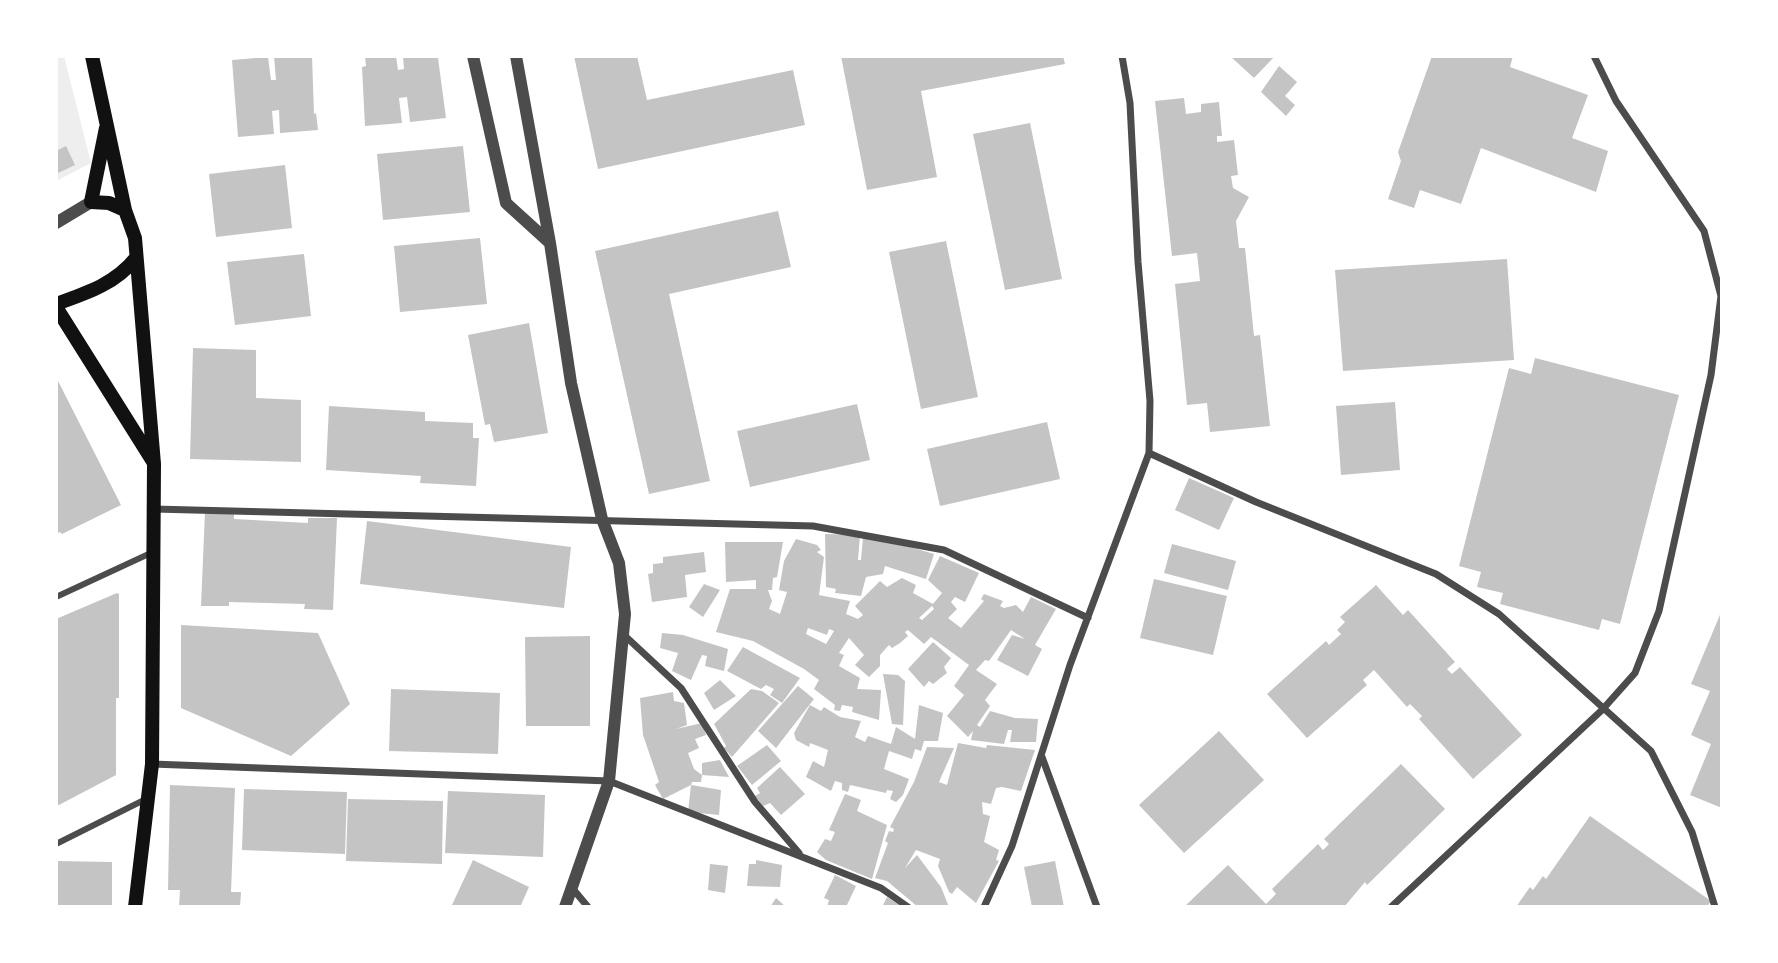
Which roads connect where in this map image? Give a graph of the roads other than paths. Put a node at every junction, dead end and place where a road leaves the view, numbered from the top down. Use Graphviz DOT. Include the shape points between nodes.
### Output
graph roads {
  1 [pos="92,56"];
  2 [pos="474,56"];
  3 [pos="516,56"];
  4 [pos="1122,56"];
  5 [pos="1594,56"];
  6 [pos="107,123"];
  7 [pos="91,202"];
  8 [pos="125,210"];
  9 [pos="56,223"];
  10 [pos="550,243"];
  11 [pos="136,258"];
  12 [pos="1722,296"];
  13 [pos="56,305"];
  14 [pos="1149,453"];
  15 [pos="154,464"];
  16 [pos="153,509"];
  17 [pos="602,519"];
  18 [pos="154,552"];
  19 [pos="56,597"];
  20 [pos="1088,618"];
  21 [pos="624,635"];
  22 [pos="1602,710"];
  23 [pos="1041,756"];
  24 [pos="152,764"];
  25 [pos="609,781"];
  26 [pos="146,799"];
  27 [pos="56,844"];
  28 [pos="802,857"];
  29 [pos="573,889"];
  30 [pos="135,907"];
  31 [pos="565,907"];
  32 [pos="588,907"];
  33 [pos="908,907"];
  34 [pos="984,907"];
  35 [pos="1097,907"];
  36 [pos="1391,907"];
  37 [pos="1715,907"];
  1 -- 6 [label="main road"];
  2 -- 10 [label="street" via="506,203"];
  3 -- 10 [label="street"];
  4 -- 14 [label="street" via="1130,103 1150,401"];
  5 -- 12 [label="street" via="1616,101 1704,231"];
  6 -- 7 [label="main road"];
  6 -- 8 [label="main road"];
  7 -- 8 [label="main road"];
  7 -- 9 [label="street"];
  8 -- 11 [label="main road"];
  10 -- 17 [label="street" via="571,383"];
  11 -- 13 [label="main road" via="123,274 95,291"];
  11 -- 15 [label="main road"];
  12 -- 22 [label="street" via="1711,375 1659,611 1635,673"];
  13 -- 15 [label="main road"];
  14 -- 20 [label="street"];
  14 -- 22 [label="street" via="1436,575 1499,614"];
  15 -- 16 [label="main road"];
  16 -- 17 [label="street"];
  16 -- 18 [label="main road"];
  17 -- 20 [label="street" via="814,526 944,550"];
  17 -- 21 [label="street" via="619,563"];
  18 -- 19 [label="street"];
  18 -- 24 [label="main road"];
  20 -- 23 [label="street"];
  21 -- 25 [label="street"];
  21 -- 28 [label="street" via="681,688 755,802"];
  22 -- 36 [label="street"];
  22 -- 37 [label="street" via="1651,751 1692,832"];
  23 -- 34 [label="street" via="1012,846"];
  23 -- 35 [label="street"];
  24 -- 25 [label="street"];
  24 -- 26 [label="main road"];
  25 -- 28 [label="street"];
  25 -- 29 [label="street"];
  26 -- 27 [label="street"];
  26 -- 30 [label="main road"];
  28 -- 33 [label="street" via="881,888"];
  29 -- 31 [label="street"];
  29 -- 32 [label="street"];
}
